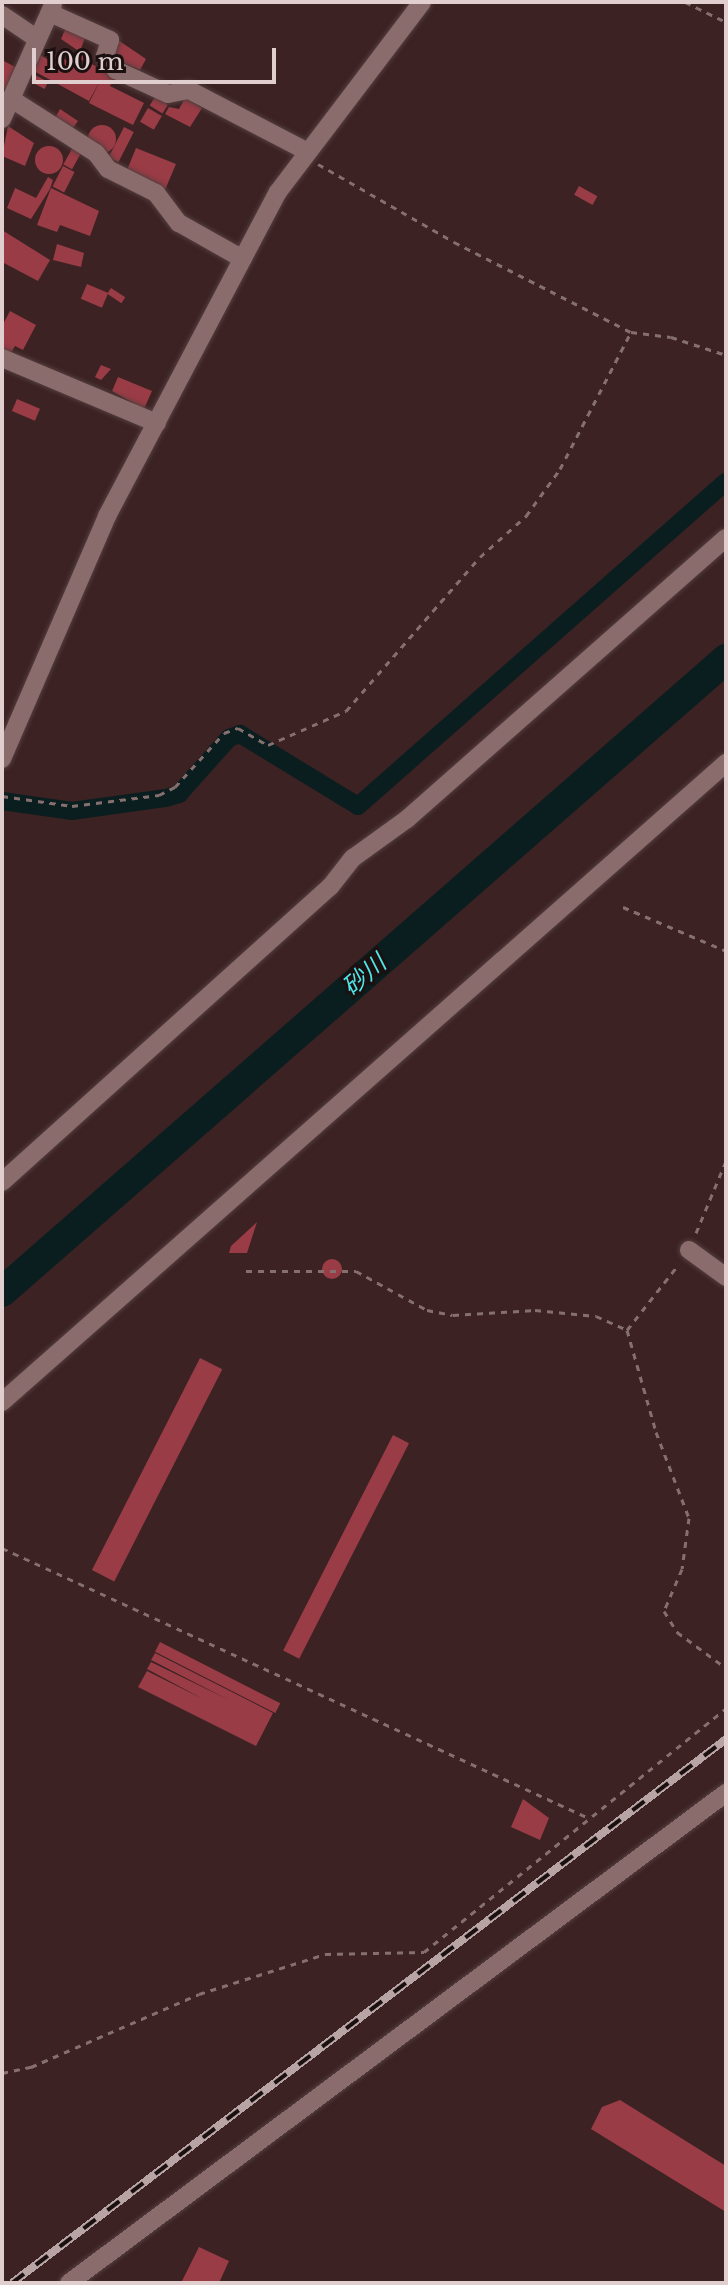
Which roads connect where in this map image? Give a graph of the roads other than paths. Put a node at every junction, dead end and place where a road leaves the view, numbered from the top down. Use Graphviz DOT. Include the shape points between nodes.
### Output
graph roads {
  1 [pos="422,2"];
  2 [pos="52,8"];
  3 [pos="2,15"];
  4 [pos="36,38"];
  5 [pos="13,100"];
  6 [pos="2,119"];
  7 [pos="306,154"];
  8 [pos="243,259"];
  9 [pos="2,358"];
  10 [pos="157,423"];
  11 [pos="726,538"];
  12 [pos="2,759"];
  13 [pos="726,763"];
  14 [pos="2,1182"];
  15 [pos="689,1250"];
  16 [pos="726,1277"];
  17 [pos="2,1402"];
  18 [pos="726,1793"];
  19 [pos="69,2283"];
  1 -- 7 [label="street"];
  2 -- 4 [label="street"];
  2 -- 7 [label="street" via="110,40 105,56 116,70 168,94 189,90"];
  3 -- 4 [label="street"];
  4 -- 5 [label="street"];
  5 -- 6 [label="street"];
  5 -- 8 [label="street" via="96,153 108,169 156,193 179,223"];
  7 -- 8 [label="street"];
  8 -- 10 [label="street"];
  9 -- 10 [label="street"];
  10 -- 12 [label="street" via="107,516"];
  11 -- 14 [label="street" via="407,819 353,858 330,887"];
  13 -- 17 [label="street"];
  15 -- 16 [label="street"];
  18 -- 19 [label="street"];
}
